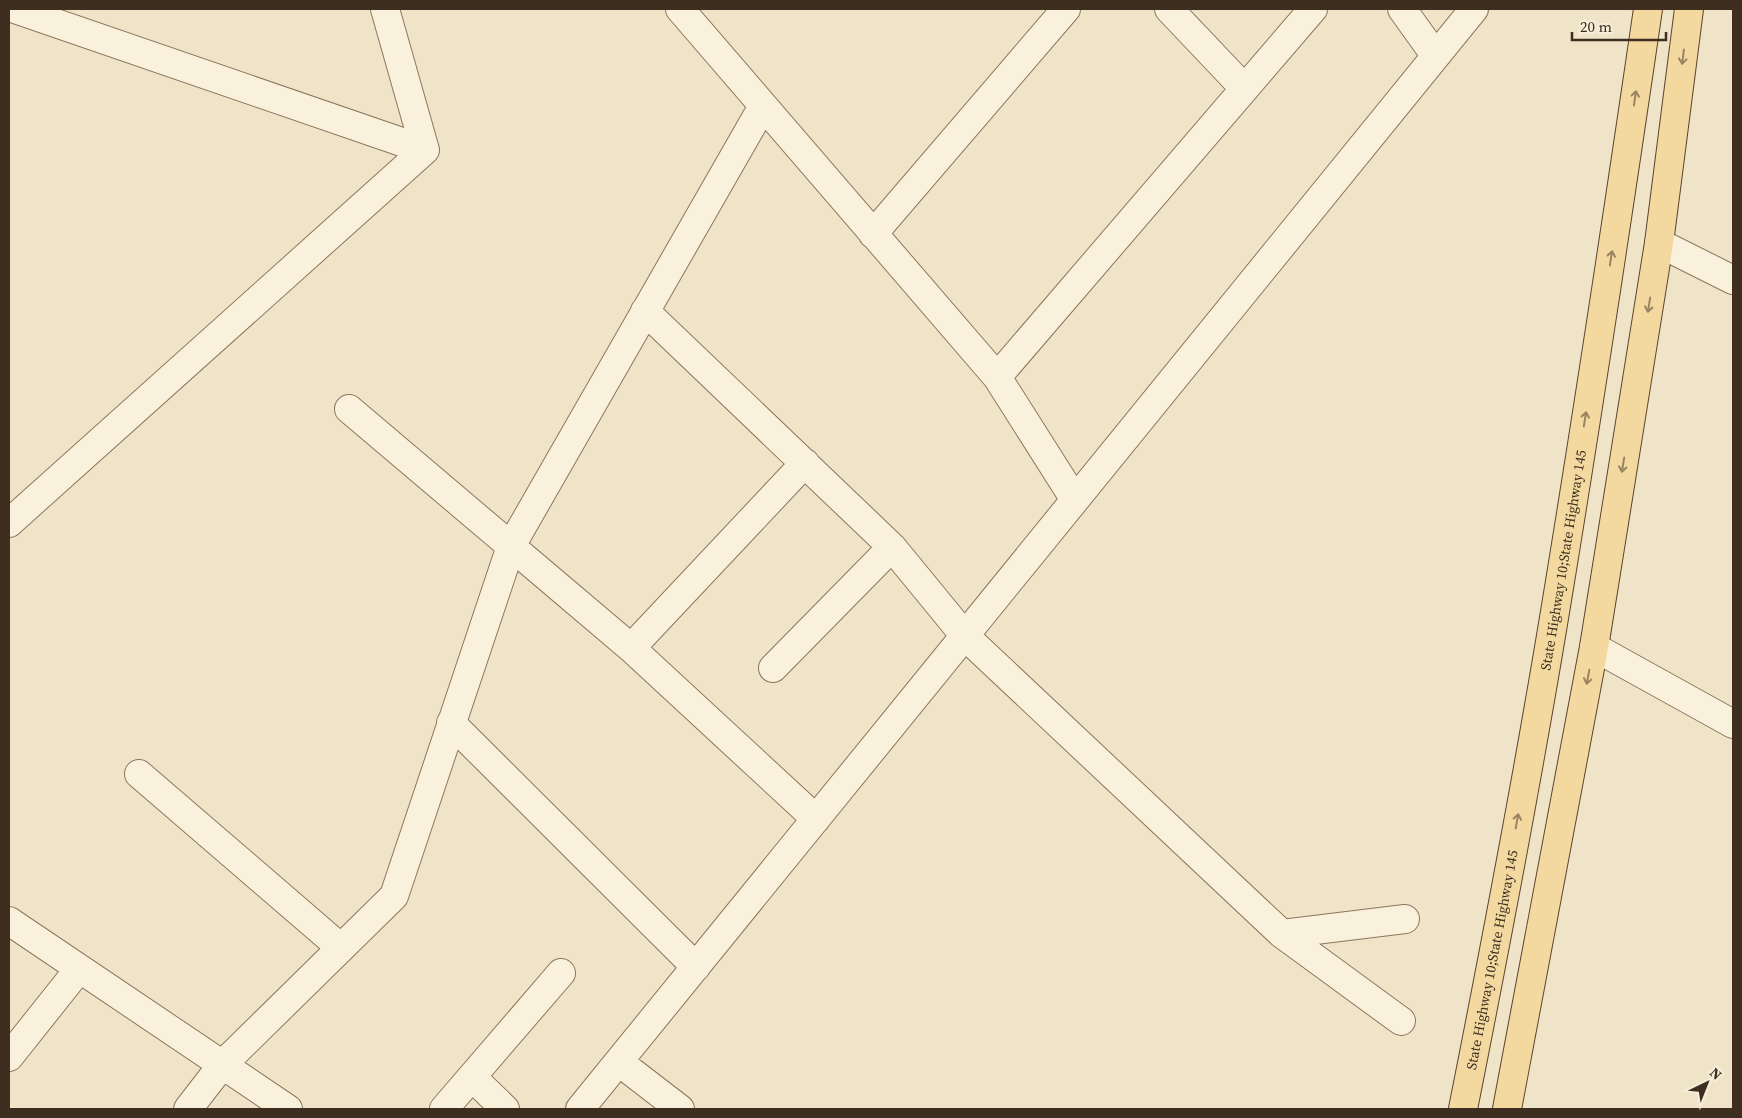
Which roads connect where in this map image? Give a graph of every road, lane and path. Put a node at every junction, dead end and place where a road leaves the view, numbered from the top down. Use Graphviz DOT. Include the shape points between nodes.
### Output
graph roads {
  1 [pos="15,9"];
  2 [pos="385,9"];
  3 [pos="680,9"];
  4 [pos="1066,9"];
  5 [pos="1169,9"];
  6 [pos="1313,9"];
  7 [pos="1402,9"];
  8 [pos="1474,9"];
  9 [pos="1648,9"];
  10 [pos="1689,9"];
  11 [pos="1436,55"];
  12 [pos="1244,88"];
  13 [pos="763,106"];
  14 [pos="425,150"];
  15 [pos="874,234"];
  16 [pos="1659,243"];
  17 [pos="1733,280"];
  18 [pos="645,311"];
  19 [pos="996,377"];
  20 [pos="349,409"];
  21 [pos="805,463"];
  22 [pos="1075,500"];
  23 [pos="9,523"];
  24 [pos="511,546"];
  25 [pos="892,547"];
  26 [pos="965,636"];
  27 [pos="1594,647"];
  28 [pos="631,648"];
  29 [pos="773,668"];
  30 [pos="452,724"];
  31 [pos="1733,724"];
  32 [pos="139,774"];
  33 [pos="816,820"];
  34 [pos="1405,920"];
  35 [pos="9,921"];
  36 [pos="1282,934"];
  37 [pos="341,948"];
  38 [pos="696,967"];
  39 [pos="79,969"];
  40 [pos="561,973"];
  41 [pos="1401,1021"];
  42 [pos="9,1057"];
  43 [pos="619,1062"];
  44 [pos="222,1064"];
  45 [pos="472,1077"];
  46 [pos="188,1109"];
  47 [pos="288,1109"];
  48 [pos="444,1109"];
  49 [pos="504,1109"];
  50 [pos="580,1109"];
  51 [pos="680,1109"];
  52 [pos="1463,1109"];
  53 [pos="1507,1109"];
  1 -- 14 [label="street"];
  2 -- 14 [label="street"];
  3 -- 13 [label="street"];
  4 -- 15 [label="street"];
  5 -- 12 [label="street"];
  6 -- 12 [label="street"];
  7 -- 11 [label="street"];
  8 -- 11 [label="street"];
  52 -- 9 [label="main road, State Highway 10;State Highway 145, one-way" via="1553,626"];
  10 -- 16 [label="main road, one-way"];
  11 -- 22 [label="street"];
  12 -- 19 [label="street"];
  13 -- 15 [label="street"];
  13 -- 18 [label="street"];
  14 -- 23 [label="street"];
  15 -- 19 [label="street"];
  16 -- 17 [label="street"];
  16 -- 27 [label="main road, one-way"];
  18 -- 21 [label="street"];
  18 -- 24 [label="street"];
  19 -- 22 [label="street"];
  20 -- 24 [label="street"];
  21 -- 25 [label="street"];
  21 -- 28 [label="street"];
  22 -- 26 [label="street"];
  24 -- 28 [label="street"];
  24 -- 30 [label="street"];
  25 -- 26 [label="street"];
  25 -- 29 [label="street"];
  26 -- 33 [label="street"];
  26 -- 36 [label="street"];
  27 -- 31 [label="street"];
  27 -- 53 [label="main road, one-way"];
  28 -- 33 [label="street"];
  30 -- 37 [label="street" via="394,896"];
  30 -- 38 [label="street"];
  32 -- 37 [label="street"];
  33 -- 38 [label="street"];
  34 -- 36 [label="street"];
  35 -- 39 [label="street"];
  36 -- 41 [label="street"];
  37 -- 44 [label="street"];
  38 -- 43 [label="street"];
  39 -- 42 [label="street"];
  39 -- 44 [label="street"];
  40 -- 45 [label="street"];
  43 -- 50 [label="street"];
  43 -- 51 [label="street"];
  44 -- 46 [label="street"];
  44 -- 47 [label="street"];
  45 -- 48 [label="street"];
  45 -- 49 [label="street"];
}
